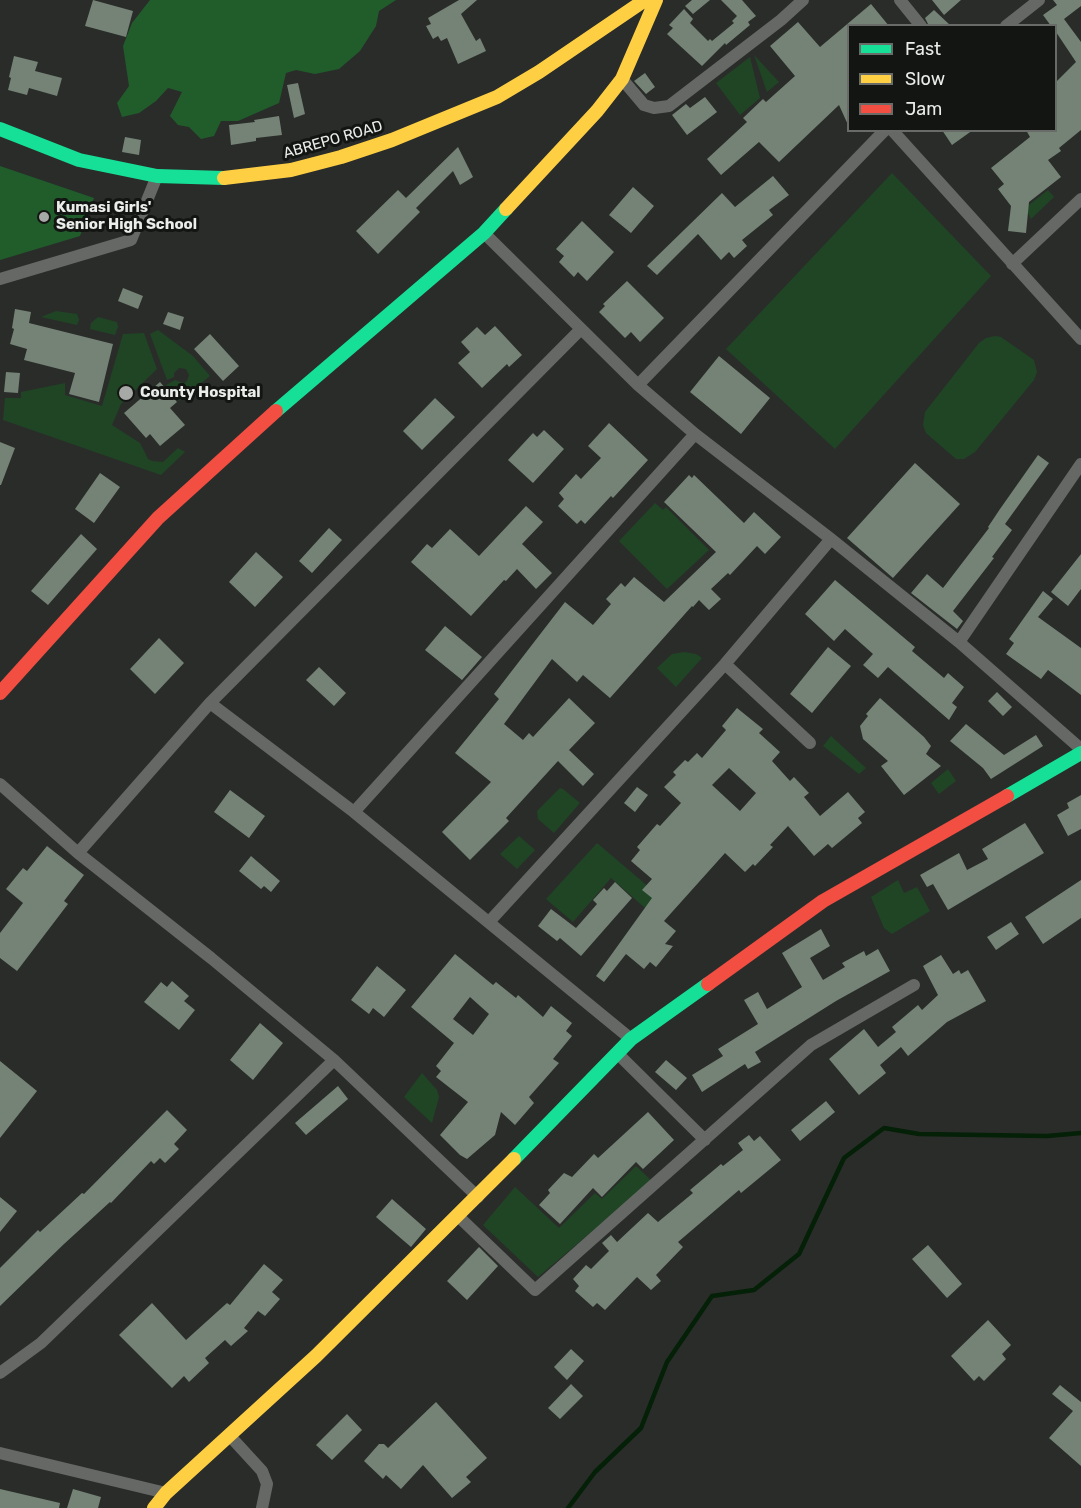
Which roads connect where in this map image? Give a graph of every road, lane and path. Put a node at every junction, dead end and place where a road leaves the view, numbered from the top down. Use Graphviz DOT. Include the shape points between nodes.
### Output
graph roads {
  1 [pos="645,0"];
  2 [pos="656,0"];
  3 [pos="803,0"];
  4 [pos="900,0"];
  5 [pos="1039,0"];
  6 [pos="919,24"];
  7 [pos="1009,24"];
  8 [pos="622,79"];
  9 [pos="0,129"];
  10 [pos="883,132"];
  11 [pos="894,132"];
  12 [pos="157,176"];
  13 [pos="1081,199"];
  14 [pos="484,233"];
  15 [pos="1012,264"];
  16 [pos="0,279"];
  17 [pos="580,330"];
  18 [pos="1081,339"];
  19 [pos="638,385"];
  20 [pos="694,434"];
  21 [pos="1081,464"];
  22 [pos="831,538"];
  23 [pos="959,642"];
  24 [pos="725,664"];
  25 [pos="0,693"];
  26 [pos="210,703"];
  27 [pos="810,742"];
  28 [pos="1081,751"];
  29 [pos="0,784"];
  30 [pos="354,812"];
  31 [pos="78,853"];
  32 [pos="489,922"];
  33 [pos="914,985"];
  34 [pos="631,1039"];
  35 [pos="617,1053"];
  36 [pos="334,1060"];
  37 [pos="705,1140"];
  38 [pos="478,1197"];
  39 [pos="458,1216"];
  40 [pos="0,1372"];
  41 [pos="230,1435"];
  42 [pos="0,1453"];
  43 [pos="166,1493"];
  44 [pos="153,1508"];
  45 [pos="262,1508"];
  1 -- 12 [label="street, ABREPO ROAD" via="497,97 392,140 340,157 238,178"];
  2 -- 8 [label="street"];
  3 -- 8 [label="street" via="669,106 644,105"];
  4 -- 6 [label="street"];
  5 -- 7 [label="street"];
  8 -- 14 [label="street"];
  9 -- 12 [label="street, ABREPO ROAD" via="79,160"];
  10 -- 19 [label="street"];
  11 -- 15 [label="street"];
  12 -- 16 [label="street" via="131,240"];
  13 -- 15 [label="street"];
  14 -- 17 [label="street"];
  14 -- 25 [label="street" via="243,439 158,518"];
  15 -- 18 [label="street"];
  17 -- 19 [label="street"];
  17 -- 26 [label="street"];
  19 -- 20 [label="street"];
  20 -- 22 [label="street"];
  20 -- 30 [label="street"];
  21 -- 23 [label="street"];
  22 -- 23 [label="street"];
  22 -- 24 [label="street"];
  23 -- 28 [label="street"];
  24 -- 27 [label="street"];
  24 -- 32 [label="street"];
  26 -- 30 [label="street"];
  26 -- 31 [label="street"];
  28 -- 34 [label="street" via="823,901"];
  29 -- 31 [label="street"];
  30 -- 32 [label="street"];
  31 -- 36 [label="street"];
  32 -- 34 [label="street"];
  33 -- 37 [label="street" via="811,1045"];
  34 -- 35 [label="street"];
  35 -- 37 [label="street"];
  35 -- 38 [label="street"];
  36 -- 38 [label="street"];
  36 -- 40 [label="street" via="41,1343"];
  37 -- 39 [label="street" via="535,1290"];
  38 -- 39 [label="street"];
  39 -- 41 [label="street"];
  41 -- 43 [label="street"];
  41 -- 45 [label="street" via="262,1471 267,1484"];
  42 -- 43 [label="street"];
  43 -- 44 [label="street"];
}
